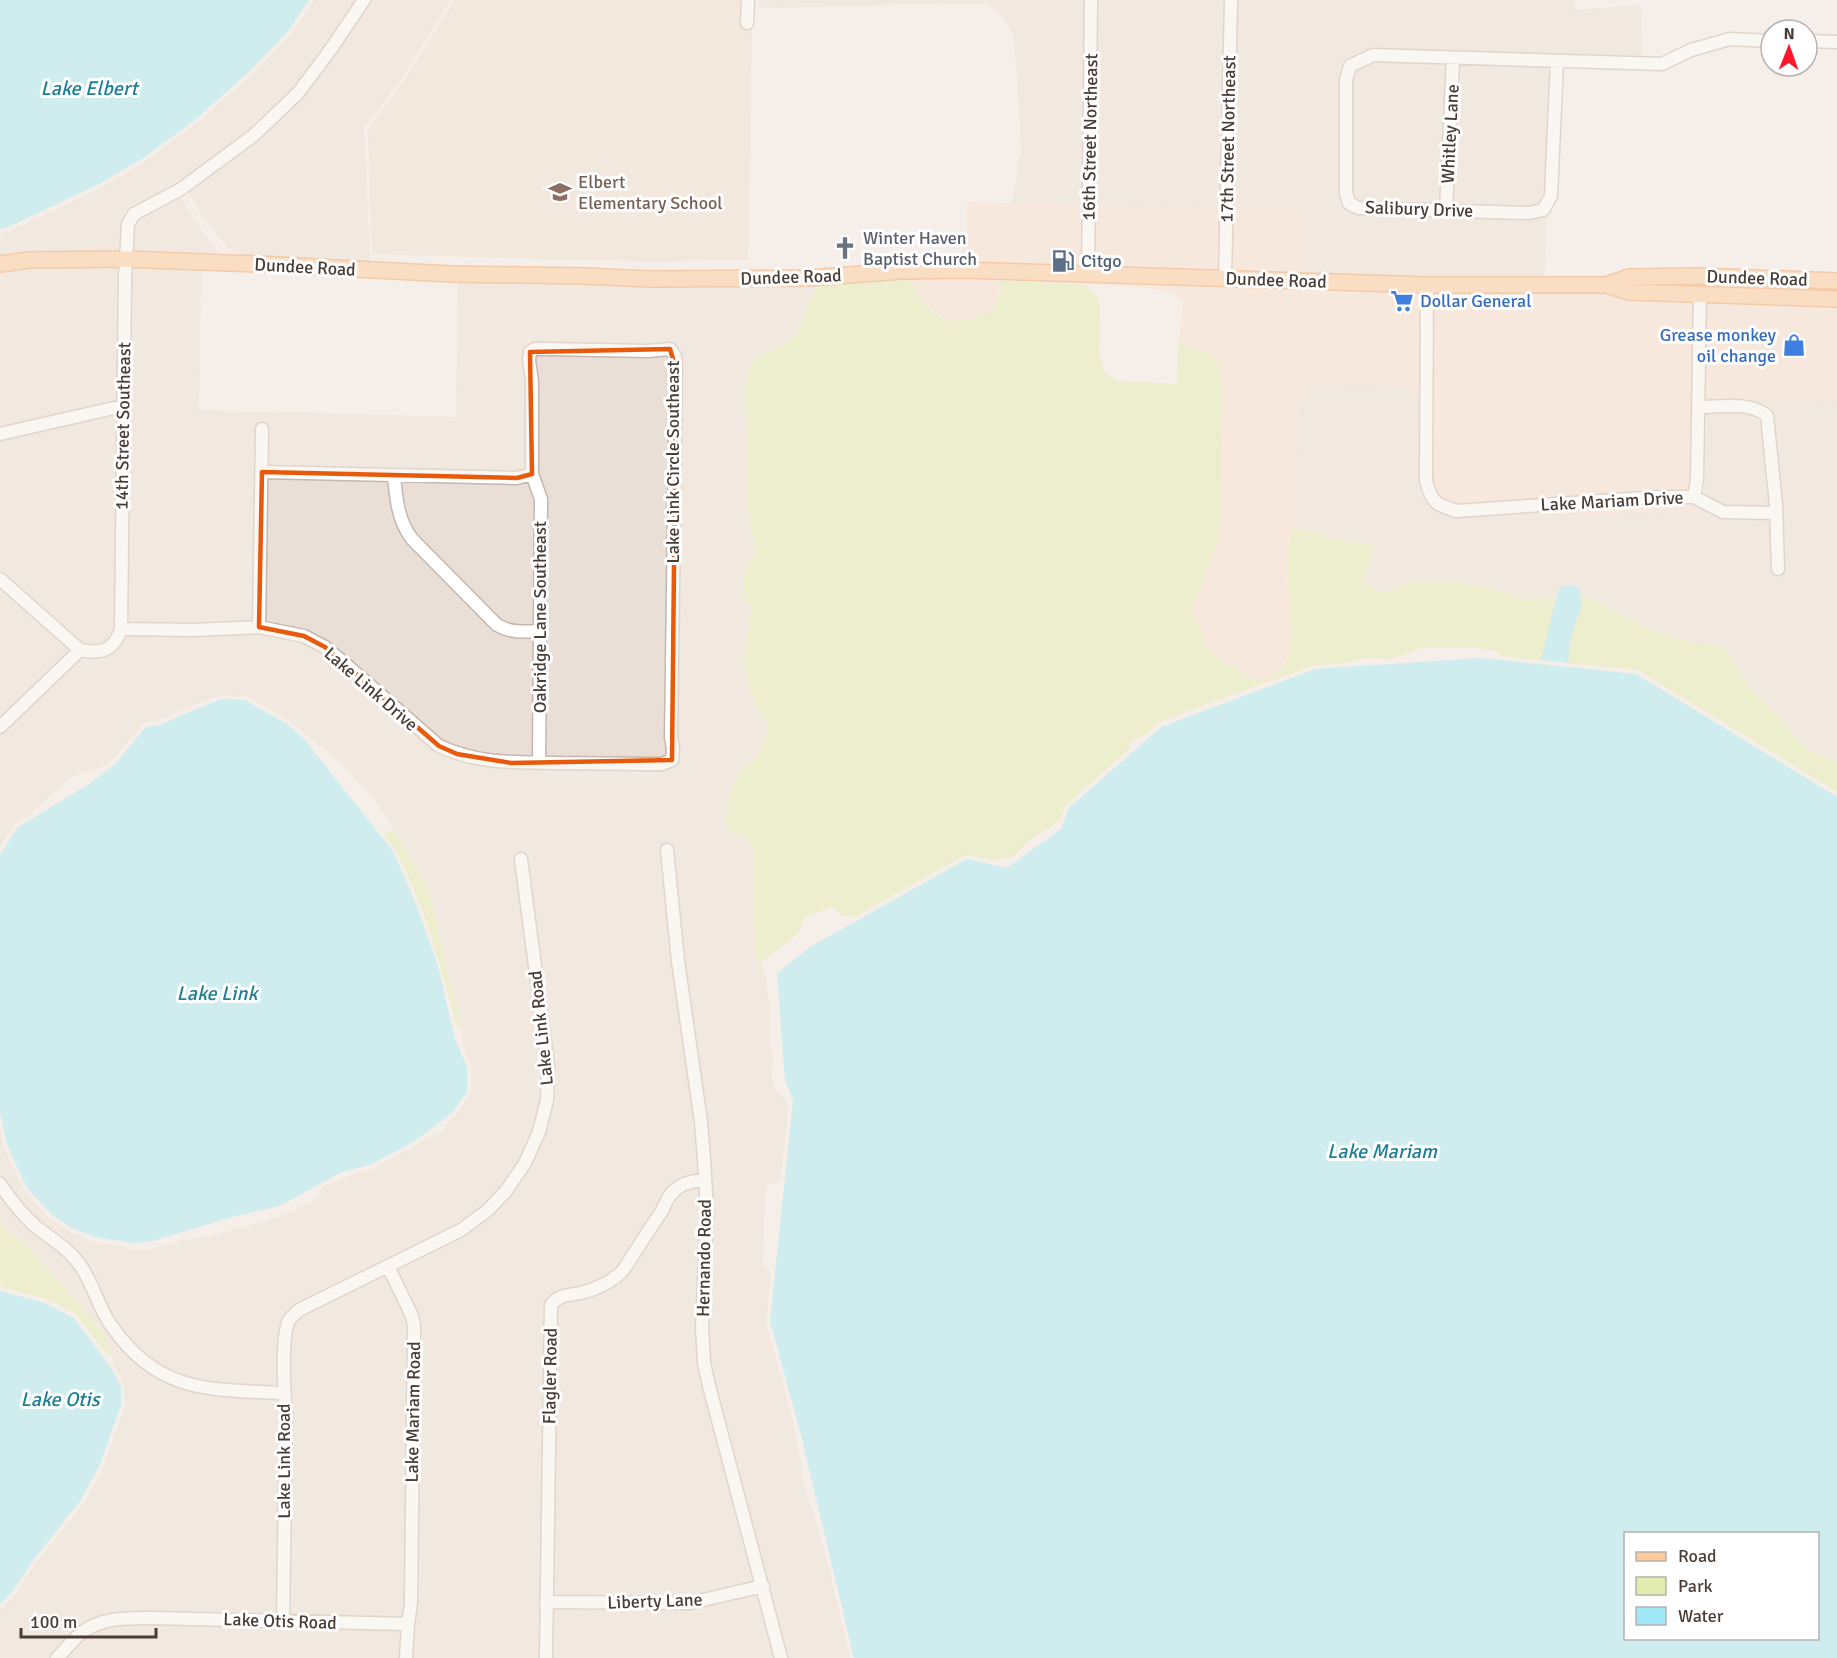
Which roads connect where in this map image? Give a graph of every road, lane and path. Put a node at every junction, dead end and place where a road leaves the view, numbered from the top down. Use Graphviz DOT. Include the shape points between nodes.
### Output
graph roads {
  1 [pos="364,0"];
  2 [pos="748,0"];
  3 [pos="1092,0"];
  4 [pos="1231,0"];
  5 [pos="747,23"];
  6 [pos="1759,40"];
  7 [pos="1819,42"];
  8 [pos="1837,42"];
  9 [pos="1453,58"];
  10 [pos="1557,61"];
  11 [pos="1446,210"];
  12 [pos="125,259"];
  13 [pos="0,264"];
  14 [pos="1088,275"];
  15 [pos="1225,279"];
  16 [pos="1837,281"];
  17 [pos="1427,285"];
  18 [pos="1605,285"];
  19 [pos="1700,294"];
  20 [pos="1837,299"];
  21 [pos="123,406"];
  22 [pos="1698,407"];
  23 [pos="262,429"];
  24 [pos="0,434"];
  25 [pos="262,472"];
  26 [pos="532,474"];
  27 [pos="394,476"];
  28 [pos="1694,497"];
  29 [pos="1776,513"];
  30 [pos="1778,569"];
  31 [pos="0,579"];
  32 [pos="259,627"];
  33 [pos="121,629"];
  34 [pos="539,631"];
  35 [pos="80,650"];
  36 [pos="0,727"];
  37 [pos="672,760"];
  38 [pos="539,763"];
  39 [pos="667,850"];
  40 [pos="521,859"];
  41 [pos="705,1181"];
  42 [pos="0,1184"];
  43 [pos="388,1266"];
  44 [pos="284,1393"];
  45 [pos="763,1586"];
  46 [pos="546,1602"];
  47 [pos="283,1622"];
  48 [pos="408,1624"];
  49 [pos="57,1658"];
  50 [pos="406,1658"];
  51 [pos="546,1658"];
  52 [pos="781,1658"];
  1 -- 12 [label="street, 14th Street Southeast" via="298,93 254,135 182,189 134,214 128,224"];
  2 -- 5 [label="street"];
  3 -- 14 [label="street, 16th Street Northeast"];
  4 -- 15 [label="street, 17th Street Northeast"];
  6 -- 10 [label="street, Salibury Drive" via="1730,39 1691,50 1662,64"];
  7 -- 8 [label="street"];
  9 -- 10 [label="street, Salibury Drive"];
  9 -- 11 [label="street, Whitley Lane"];
  9 -- 11 [label="street, Salibury Drive" via="1373,55 1350,66 1346,80 1349,203 1358,208"];
  10 -- 11 [label="street, Salibury Drive" via="1551,196 1543,210"];
  12 -- 13 [label="main road, Dundee Road"];
  12 -- 14 [label="main road, Dundee Road" via="651,279 810,278 965,270"];
  12 -- 21 [label="street, 14th Street Southeast"];
  14 -- 15 [label="main road, Dundee Road"];
  15 -- 17 [label="main road, Dundee Road"];
  16 -- 18 [label="main road, Dundee Road" via="1629,277"];
  17 -- 18 [label="main road, Dundee Road"];
  17 -- 28 [label="street, Lake Mariam Drive" via="1426,481 1430,497 1441,507 1457,512 1624,498"];
  18 -- 19 [label="main road, Dundee Road" via="1629,292"];
  19 -- 20 [label="main road, Dundee Road"];
  19 -- 22 [label="street, Lake Mariam Drive"];
  21 -- 24 [label="street"];
  21 -- 33 [label="street, 14th Street Southeast"];
  22 -- 28 [label="street, Lake Mariam Drive"];
  22 -- 29 [label="street" via="1748,407 1767,416"];
  23 -- 25 [label="street"];
  25 -- 27 [label="street"];
  25 -- 32 [label="street"];
  26 -- 27 [label="street" via="517,478"];
  26 -- 34 [label="street, Oakridge Lane Southeast" via="541,499"];
  26 -- 37 [label="street, Lake Link Circle Southeast" via="530,352 670,349 676,369"];
  27 -- 34 [label="street" via="399,515 412,539 497,625 518,632"];
  28 -- 29 [label="street" via="1723,512"];
  29 -- 30 [label="street"];
  31 -- 35 [label="street"];
  32 -- 33 [label="street, Lake Link Drive"];
  32 -- 38 [label="street, Lake Link Drive" via="304,636 324,647 439,746 477,760"];
  33 -- 35 [label="street" via="117,641 108,648"];
  34 -- 38 [label="street, Oakridge Lane Southeast"];
  35 -- 36 [label="street"];
  37 -- 38 [label="street, Lake Link Drive" via="662,764"];
  39 -- 41 [label="street, Hernando Road"];
  40 -- 43 [label="street, Lake Link Road" via="548,1066 548,1100 539,1132 525,1163 488,1210 461,1230"];
  41 -- 45 [label="street, Hernando Road" via="704,1363"];
  41 -- 46 [label="street, Flagler Road" via="693,1180 670,1195 622,1272 592,1289 556,1298 551,1305"];
  42 -- 44 [label="street" via="33,1224 79,1263 110,1324 131,1351 152,1369 212,1390"];
  43 -- 44 [label="street, Lake Link Road" via="304,1308 289,1320"];
  43 -- 48 [label="street, Lake Mariam Road" via="414,1326"];
  44 -- 47 [label="street, Lake Link Road"];
  45 -- 46 [label="street, Liberty Lane" via="690,1603"];
  45 -- 52 [label="street, Hernando Road"];
  46 -- 51 [label="street, Flagler Road"];
  47 -- 48 [label="street, Lake Otis Road"];
  47 -- 49 [label="street, Lake Otis Road" via="119,1619 81,1633"];
  48 -- 50 [label="street, Lake Mariam Road"];
}
